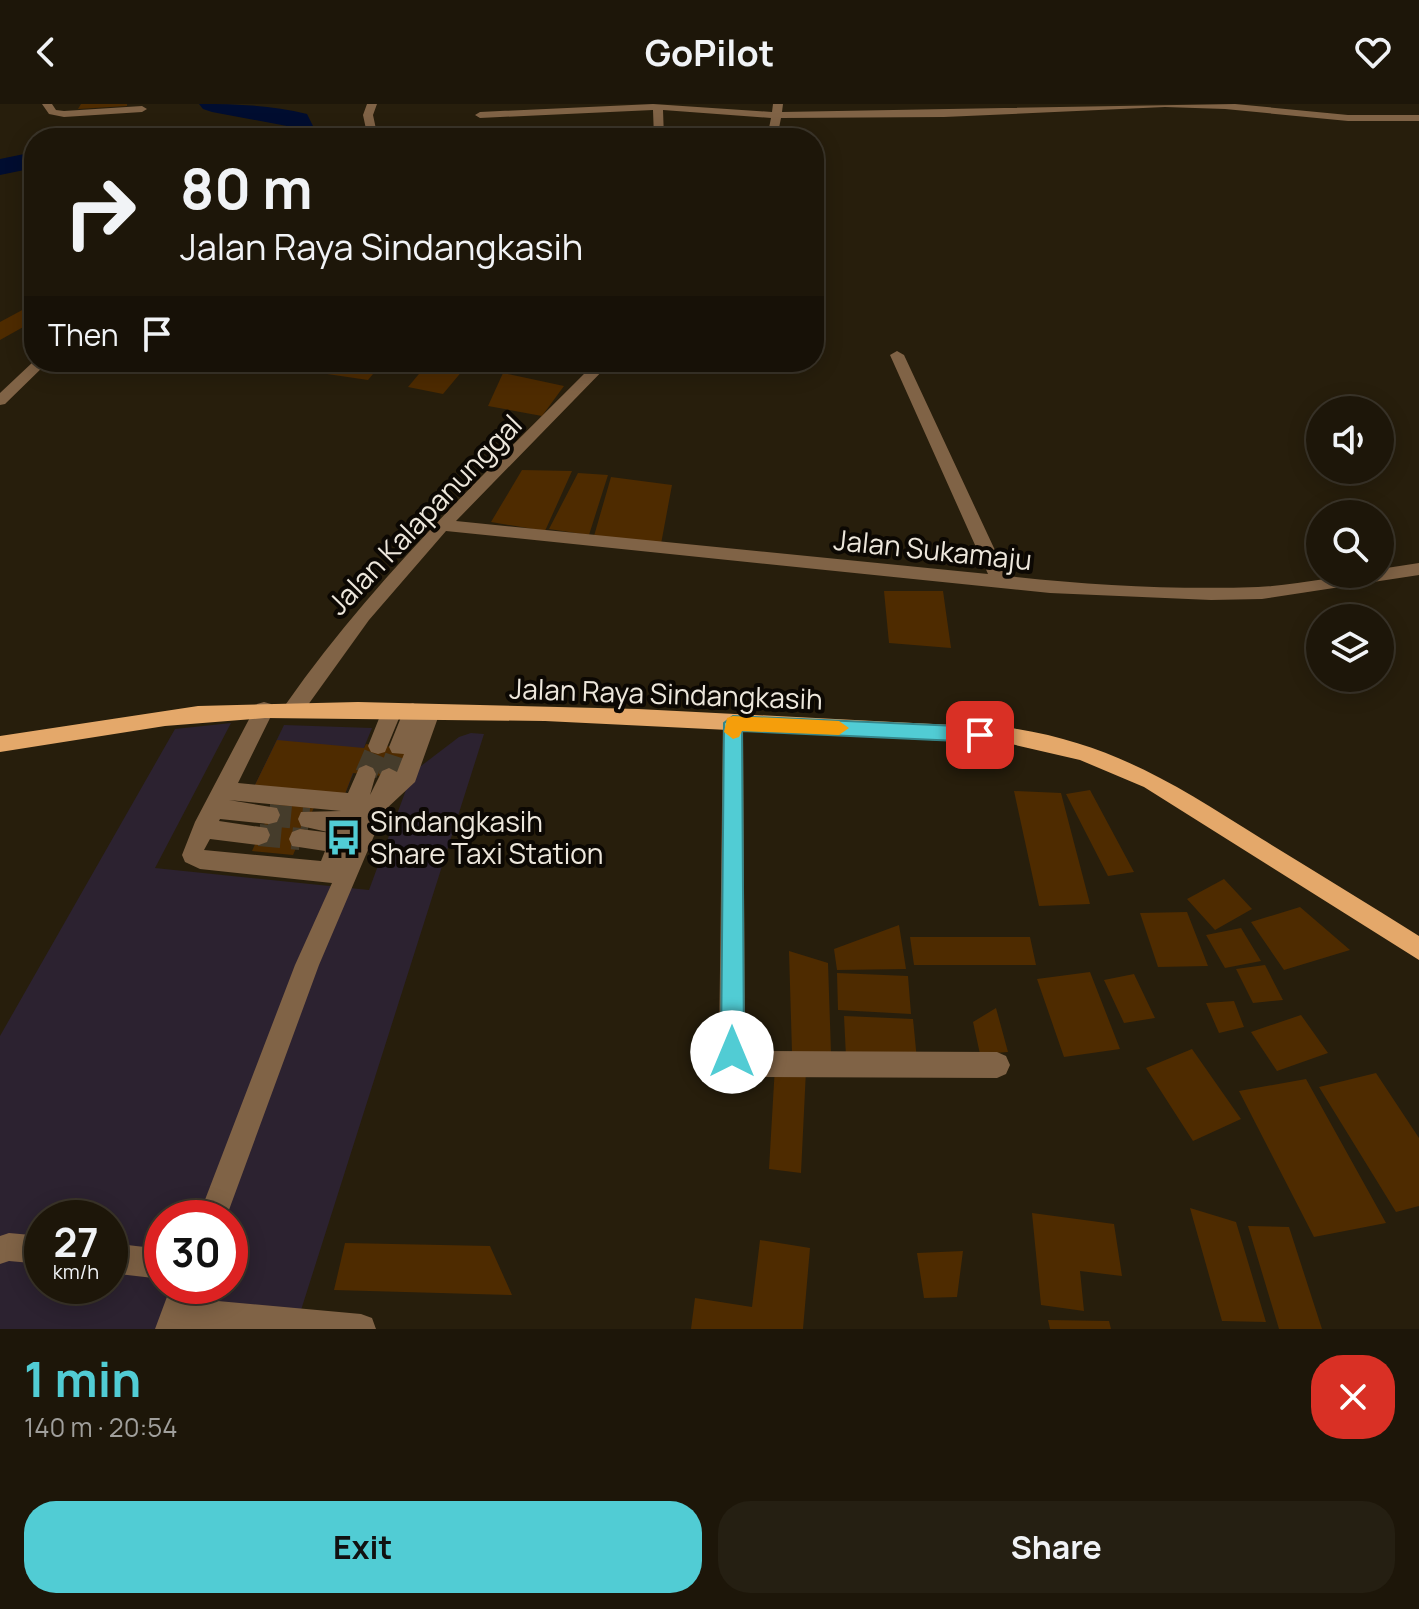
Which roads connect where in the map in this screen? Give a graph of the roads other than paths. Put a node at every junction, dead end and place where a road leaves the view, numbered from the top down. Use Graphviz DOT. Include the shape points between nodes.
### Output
graph roads {
  1 [pos="47,104"];
  2 [pos="372,104"];
  3 [pos="658,106"];
  4 [pos="142,109"];
  5 [pos="498,109"];
  6 [pos="776,109"];
  7 [pos="480,115"];
  8 [pos="1419,118"];
  9 [pos="371,128"];
  10 [pos="659,128"];
  11 [pos="897,355"];
  12 [pos="30,372"];
  13 [pos="594,372"];
  14 [pos="0,401"];
  15 [pos="442,525"];
  16 [pos="1419,569"];
  17 [pos="1000,581"];
  18 [pos="264,710"];
  19 [pos="293,710"];
  20 [pos="412,711"];
  21 [pos="733,723"];
  22 [pos="0,744"];
  23 [pos="389,746"];
  24 [pos="366,774"];
  25 [pos="389,777"];
  26 [pos="208,820"];
  27 [pos="264,825"];
  28 [pos="305,829"];
  29 [pos="350,842"];
  30 [pos="1419,949"];
  31 [pos="997,1065"];
  32 [pos="219,1200"];
  33 [pos="24,1248"];
  34 [pos="0,1250"];
  35 [pos="178,1309"];
  36 [pos="361,1329"];
  1 -- 4 [label="street" via="64,114"];
  2 -- 9 [label="street"];
  3 -- 5 [label="street"];
  3 -- 6 [label="street"];
  3 -- 10 [label="street"];
  5 -- 7 [label="street"];
  6 -- 8 [label="street" via="944,114 1176,104 1348,118"];
  11 -- 17 [label="street"];
  12 -- 14 [label="street"];
  13 -- 15 [label="street, Jalan Kalapanunggal"];
  15 -- 17 [label="street, Jalan Sukamaju"];
  15 -- 19 [label="street, Jalan Kalapanunggal" via="344,634"];
  16 -- 17 [label="street, Jalan Sukamaju" via="1262,593 1104,590"];
  18 -- 19 [label="main road, Jalan Raya Sindangkasih"];
  18 -- 22 [label="main road, Jalan Raya Sindangkasih" via="190,715"];
  18 -- 26 [label="street"];
  19 -- 20 [label="main road, Jalan Raya Sindangkasih"];
  20 -- 21 [label="main road, Jalan Raya Sindangkasih"];
  20 -- 23 [label="street"];
  20 -- 29 [label="street" via="404,782"];
  21 -- 30 [label="main road, Jalan Raya Sindangkasih" via="1011,736 1073,747 1196,806"];
  21 -- 31 [label="street" via="735,1057 751,1064"];
  24 -- 29 [label="street"];
  25 -- 29 [label="street"];
  26 -- 27 [label="street"];
  26 -- 29 [label="street"];
  26 -- 29 [label="street" via="193,855 200,859"];
  28 -- 29 [label="street"];
  29 -- 32 [label="street"];
  33 -- 34 [label="street"];
  35 -- 36 [label="street"];
}
